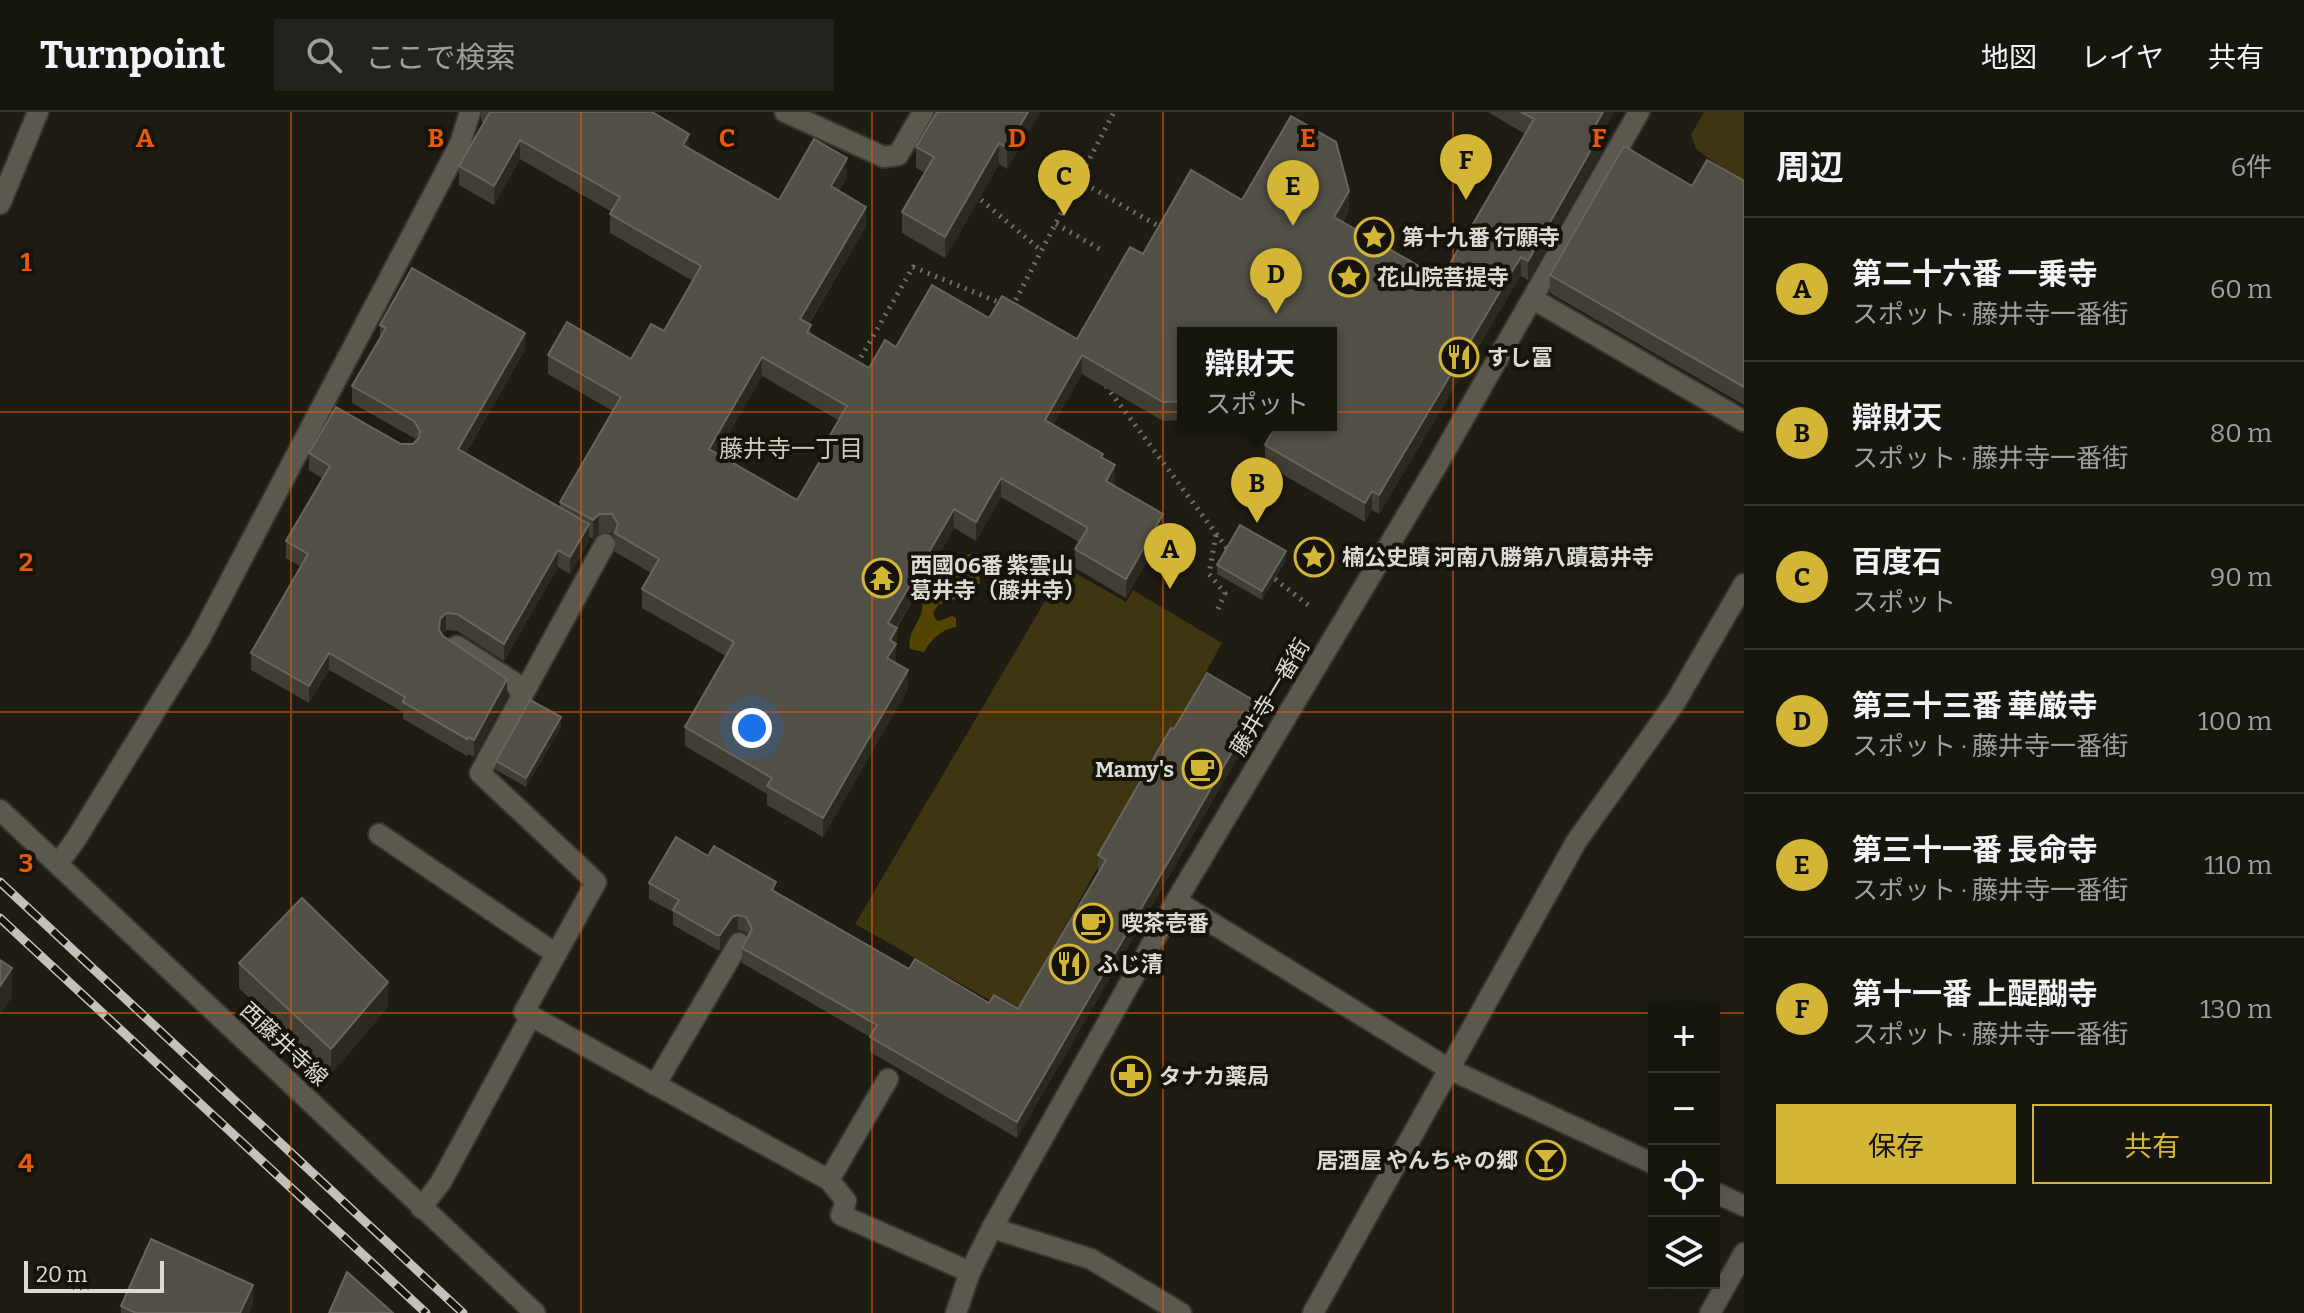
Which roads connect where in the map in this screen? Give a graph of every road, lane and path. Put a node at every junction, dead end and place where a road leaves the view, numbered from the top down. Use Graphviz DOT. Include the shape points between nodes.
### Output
graph roads {
  1 [pos="38,112"];
  2 [pos="470,112"];
  3 [pos="785,112"];
  4 [pos="923,112"];
  5 [pos="1114,112"];
  6 [pos="1639,112"];
  7 [pos="1055,158"];
  8 [pos="1080,177"];
  9 [pos="970,191"];
  10 [pos="0,204"];
  11 [pos="1056,224"];
  12 [pos="1160,227"];
  13 [pos="1042,251"];
  14 [pos="1103,251"];
  15 [pos="1533,299"];
  16 [pos="853,370"];
  17 [pos="1097,373"];
  18 [pos="1744,421"];
  19 [pos="1216,534"];
  20 [pos="605,544"];
  21 [pos="1230,552"];
  22 [pos="1275,579"];
  23 [pos="1744,584"];
  24 [pos="1218,609"];
  25 [pos="1339,629"];
  26 [pos="451,642"];
  27 [pos="522,696"];
  28 [pos="0,810"];
  29 [pos="379,834"];
  30 [pos="58,864"];
  31 [pos="1176,901"];
  32 [pos="739,943"];
  33 [pos="556,954"];
  34 [pos="531,1016"];
  35 [pos="1449,1069"];
  36 [pos="888,1079"];
  37 [pos="655,1085"];
  38 [pos="1648,1161"];
  39 [pos="829,1180"];
  40 [pos="1720,1195"];
  41 [pos="1744,1206"];
  42 [pos="421,1208"];
  43 [pos="992,1228"];
  44 [pos="1744,1253"];
  45 [pos="970,1272"];
  46 [pos="535,1313"];
  47 [pos="956,1313"];
  48 [pos="1181,1313"];
  49 [pos="1313,1313"];
  50 [pos="1710,1313"];
  1 -- 10 [label="street"];
  2 -- 30 [label="street" via="460,144 331,406 199,640"];
  3 -- 4 [label="street" via="884,157 898,155"];
  5 -- 8 [label="path"];
  6 -- 15 [label="street, 藤井寺一番街"];
  7 -- 8 [label="path"];
  8 -- 11 [label="path"];
  8 -- 12 [label="path"];
  9 -- 13 [label="path"];
  11 -- 13 [label="path"];
  11 -- 14 [label="path"];
  13 -- 16 [label="path" via="1012,308 913,267"];
  15 -- 18 [label="street"];
  15 -- 25 [label="street, 藤井寺一番街"];
  17 -- 19 [label="path"];
  19 -- 21 [label="path"];
  19 -- 24 [label="path" via="1209,574 1225,593"];
  20 -- 27 [label="street"];
  22 -- 25 [label="path"];
  23 -- 35 [label="street" via="1676,701 1576,842"];
  25 -- 31 [label="street, 藤井寺一番街"];
  26 -- 27 [label="street" via="515,683"];
  27 -- 33 [label="street" via="480,773 596,882"];
  28 -- 30 [label="street, 西藤井寺線"];
  29 -- 33 [label="street"];
  30 -- 42 [label="street, 西藤井寺線"];
  31 -- 35 [label="street"];
  31 -- 43 [label="street, 藤井寺一番街"];
  32 -- 37 [label="street"];
  33 -- 34 [label="street" via="524,1012"];
  34 -- 37 [label="street"];
  34 -- 42 [label="street" via="441,1182"];
  35 -- 38 [label="street"];
  35 -- 49 [label="street"];
  36 -- 39 [label="street"];
  37 -- 39 [label="street"];
  39 -- 45 [label="street" via="846,1201 841,1215"];
  40 -- 41 [label="street"];
  42 -- 46 [label="street, 西藤井寺線"];
  43 -- 45 [label="street, 藤井寺一番街"];
  43 -- 48 [label="street" via="1091,1259"];
  44 -- 50 [label="street"];
  45 -- 47 [label="street, 藤井寺一番街"];
}
